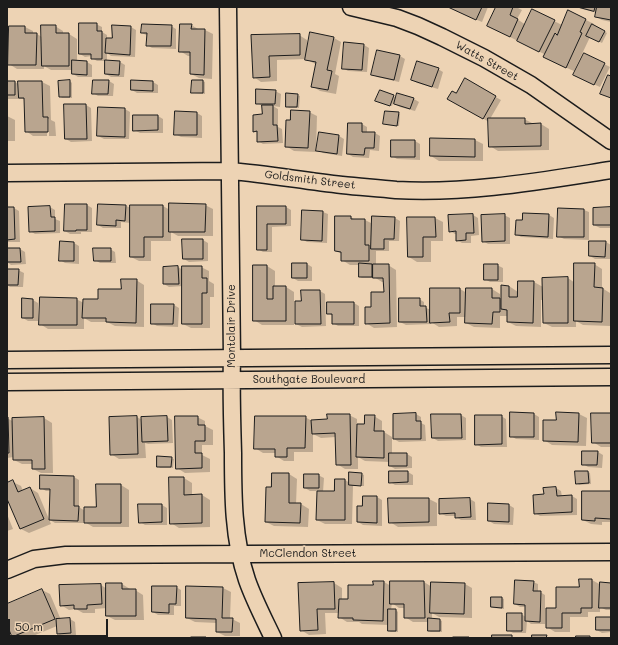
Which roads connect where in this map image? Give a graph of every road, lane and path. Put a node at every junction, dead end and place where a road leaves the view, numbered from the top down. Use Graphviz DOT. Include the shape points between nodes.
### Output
graph roads {
  1 [pos="228,7"];
  2 [pos="351,7"];
  3 [pos="611,141"];
  4 [pos="611,170"];
  5 [pos="230,171"];
  6 [pos="7,173"];
  7 [pos="611,355"];
  8 [pos="232,358"];
  9 [pos="7,360"];
  10 [pos="611,377"];
  11 [pos="232,380"];
  12 [pos="7,382"];
  13 [pos="611,552"];
  14 [pos="240,554"];
  15 [pos="7,570"];
  16 [pos="273,638"];
  1 -- 5 [label="street, Montclair Drive"];
  2 -- 3 [label="street, Watts Street" via="418,26 484,58 531,86"];
  4 -- 5 [label="street, Goldsmith Street" via="512,185 454,190 398,190"];
  5 -- 6 [label="street, Goldsmith Street"];
  5 -- 8 [label="street, Montclair Drive"];
  7 -- 8 [label="street, Southgate Boulevard"];
  8 -- 9 [label="street, Southgate Boulevard"];
  8 -- 11 [label="street, Montclair Drive"];
  10 -- 11 [label="street, Southgate Boulevard"];
  11 -- 12 [label="street, Southgate Boulevard"];
  11 -- 14 [label="street, Montclair Drive" via="233,499"];
  13 -- 14 [label="street, McClendon Street"];
  14 -- 15 [label="street, McClendon Street" via="66,555 34,559"];
  14 -- 16 [label="street, Montclair Drive" via="247,579"];
}
